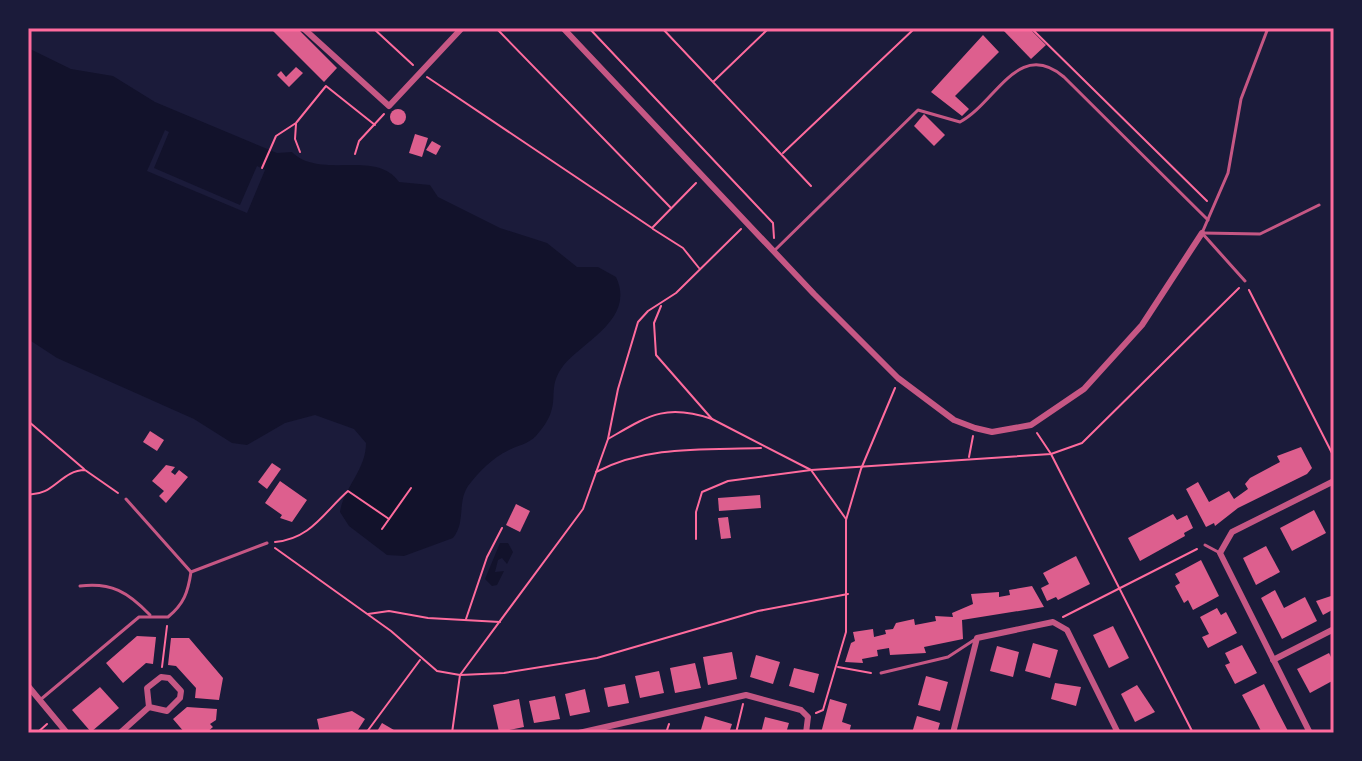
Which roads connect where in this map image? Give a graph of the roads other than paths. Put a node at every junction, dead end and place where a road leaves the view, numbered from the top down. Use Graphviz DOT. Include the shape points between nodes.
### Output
graph roads {
  1 [pos="303,28"];
  2 [pos="462,28"];
  3 [pos="563,28"];
  4 [pos="1268,28"];
  5 [pos="1319,205"];
  6 [pos="1208,220"];
  7 [pos="1202,233"];
  8 [pos="774,251"];
  9 [pos="1245,281"];
  10 [pos="1334,481"];
  11 [pos="126,499"];
  12 [pos="267,543"];
  13 [pos="1205,545"];
  14 [pos="1220,553"];
  15 [pos="191,572"];
  16 [pos="80,586"];
  17 [pos="150,615"];
  18 [pos="1334,629"];
  19 [pos="977,638"];
  20 [pos="1273,660"];
  21 [pos="881,673"];
  22 [pos="28,686"];
  23 [pos="38,699"];
  24 [pos="28,704"];
  25 [pos="149,707"];
  26 [pos="67,733"];
  27 [pos="120,733"];
  28 [pos="579,733"];
  29 [pos="806,733"];
  30 [pos="953,733"];
  31 [pos="1118,733"];
  32 [pos="1310,733"];
  1 -- 2 [label="street" via="389,106"];
  3 -- 8 [label="street"];
  4 -- 6 [label="lane" via="1241,99 1228,173"];
  5 -- 7 [label="lane" via="1260,234"];
  6 -- 7 [label="lane"];
  6 -- 8 [label="lane" via="1064,77 1037,63 1016,71 960,122 918,110"];
  7 -- 8 [label="street" via="1165,292 1084,389 1031,425 992,432 954,420 898,378"];
  7 -- 9 [label="lane"];
  10 -- 14 [label="street" via="1232,532"];
  11 -- 15 [label="lane"];
  12 -- 15 [label="lane"];
  13 -- 14 [label="lane"];
  14 -- 20 [label="street"];
  15 -- 17 [label="lane" via="182,604 168,617"];
  16 -- 17 [label="lane" via="100,583 116,588"];
  17 -- 23 [label="lane" via="139,617"];
  18 -- 20 [label="street"];
  19 -- 21 [label="lane" via="948,657"];
  19 -- 30 [label="street"];
  19 -- 31 [label="street" via="1053,622 1067,630"];
  20 -- 32 [label="street"];
  22 -- 23 [label="street"];
  23 -- 24 [label="street"];
  23 -- 26 [label="street"];
  25 -- 25 [label="street" via="167,711 181,691 161,677 147,688"];
  25 -- 27 [label="street"];
  28 -- 29 [label="street" via="746,695 801,710 808,717"];
}
